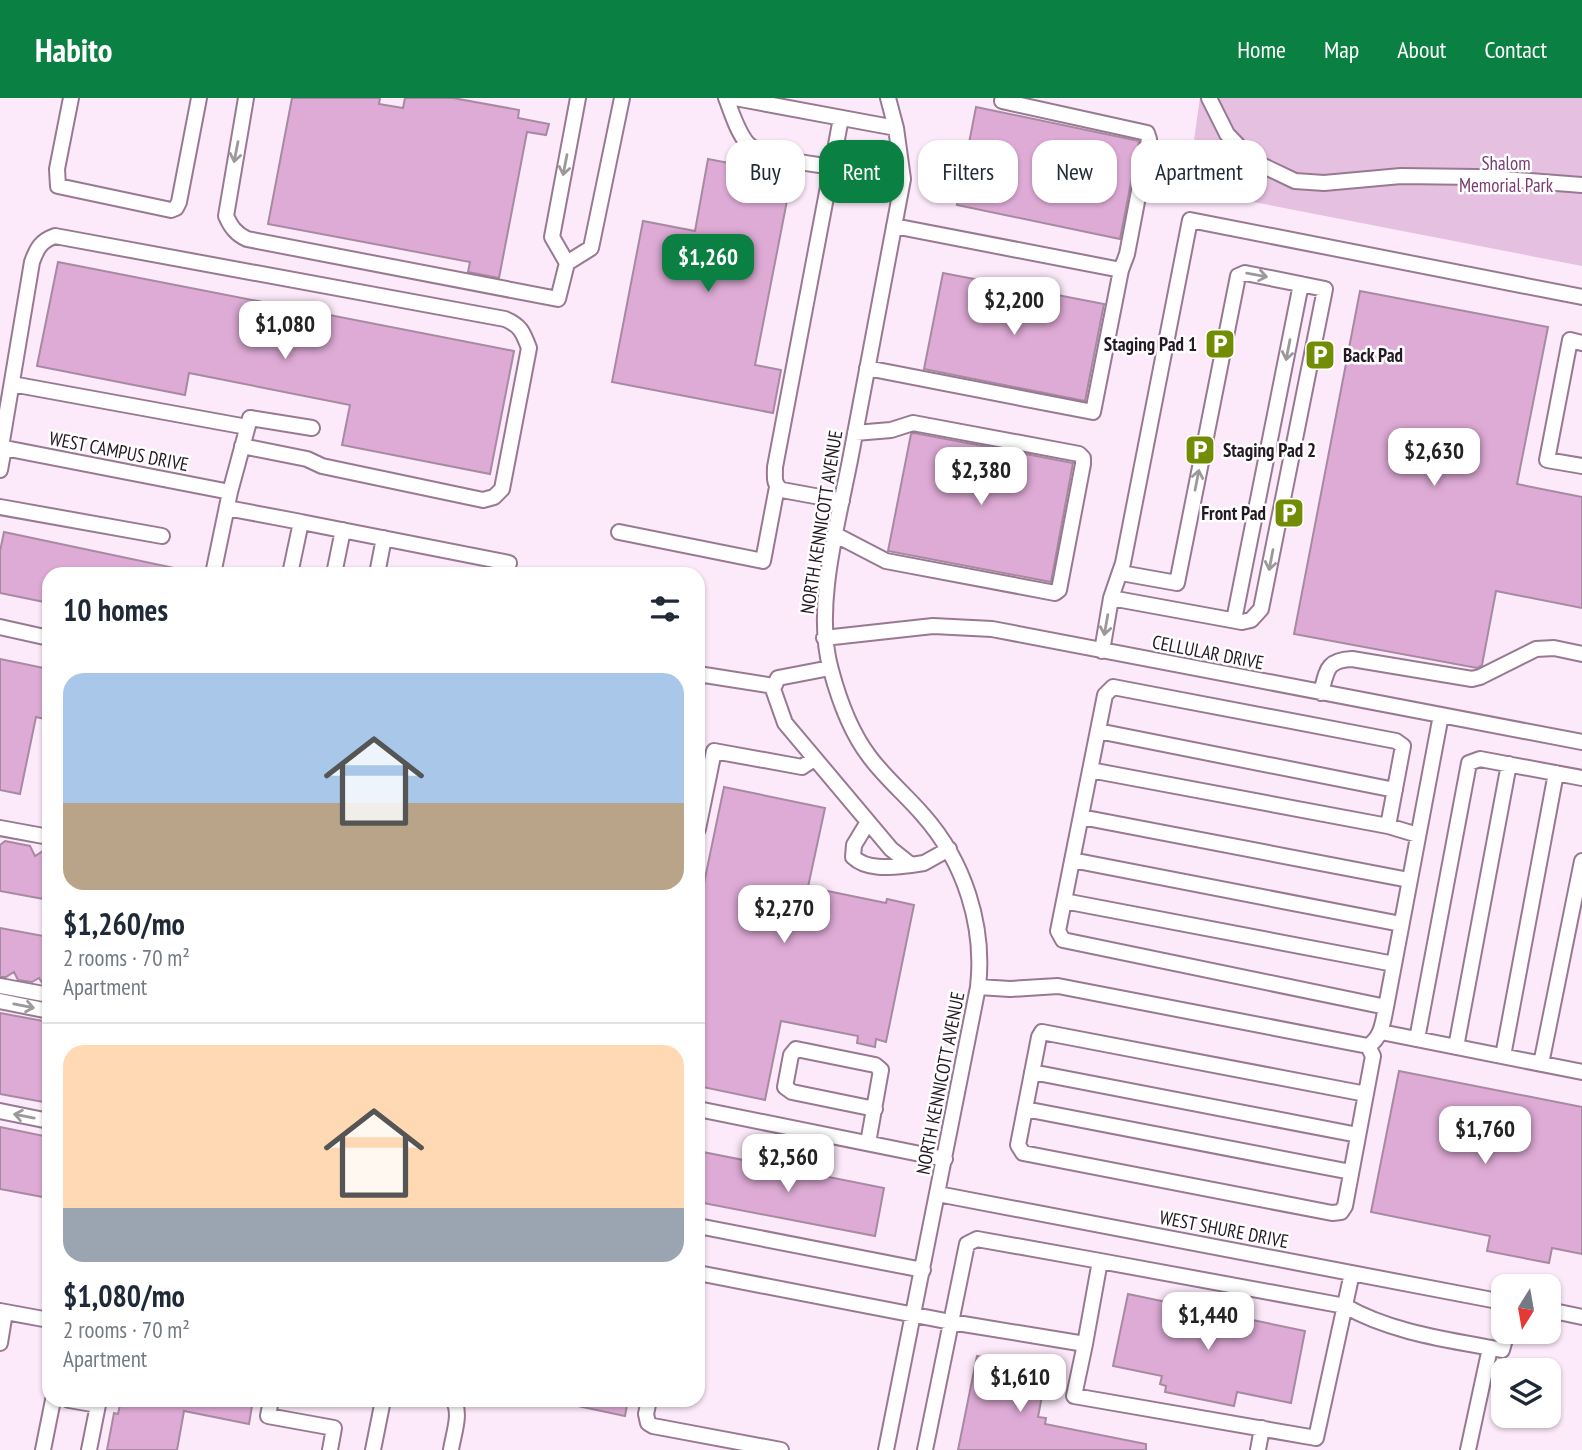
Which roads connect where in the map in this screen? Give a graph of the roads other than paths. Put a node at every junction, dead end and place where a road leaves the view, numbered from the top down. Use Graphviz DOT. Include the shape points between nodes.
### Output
graph roads {
  1 [pos="71,98"];
  2 [pos="199,98"];
  3 [pos="246,98"];
  4 [pos="578,98"];
  5 [pos="622,98"];
  6 [pos="726,98"];
  7 [pos="735,98"];
  8 [pos="888,98"];
  9 [pos="1209,98"];
  10 [pos="1002,101"];
  11 [pos="841,118"];
  12 [pos="896,128"];
  13 [pos="837,140"];
  14 [pos="819,164"];
  15 [pos="1582,185"];
  16 [pos="825,203"];
  17 [pos="894,226"];
  18 [pos="566,263"];
  19 [pos="1121,270"];
  20 [pos="1301,284"];
  21 [pos="1582,297"];
  22 [pos="1582,343"];
  23 [pos="867,368"];
  24 [pos="12,384"];
  25 [pos="1275,416"];
  26 [pos="1299,421"];
  27 [pos="247,427"];
  28 [pos="312,428"];
  29 [pos="855,433"];
  30 [pos="242,446"];
  31 [pos="2,447"];
  32 [pos="1582,466"];
  33 [pos="0,470"];
  34 [pos="777,487"];
  35 [pos="230,492"];
  36 [pos="842,501"];
  37 [pos="0,507"];
  38 [pos="227,508"];
  39 [pos="301,522"];
  40 [pos="343,530"];
  41 [pos="619,532"];
  42 [pos="836,535"];
  43 [pos="162,537"];
  44 [pos="384,538"];
  45 [pos="214,567"];
  46 [pos="291,567"];
  47 [pos="335,567"];
  48 [pos="378,567"];
  49 [pos="508,567"];
  50 [pos="1121,573"];
  51 [pos="1111,598"];
  52 [pos="1234,620"];
  53 [pos="0,628"];
  54 [pos="42,637"];
  55 [pos="824,638"];
  56 [pos="1102,651"];
  57 [pos="1582,654"];
  58 [pos="830,668"];
  59 [pos="705,675"];
  60 [pos="774,686"];
  61 [pos="1321,693"];
  62 [pos="1441,715"];
  63 [pos="1098,731"];
  64 [pos="1582,742"];
  65 [pos="814,759"];
  66 [pos="1509,764"];
  67 [pos="1090,770"];
  68 [pos="1556,773"];
  69 [pos="1582,778"];
  70 [pos="1395,790"];
  71 [pos="705,795"];
  72 [pos="1081,817"];
  73 [pos="868,822"];
  74 [pos="1388,826"];
  75 [pos="0,828"];
  76 [pos="1418,835"];
  77 [pos="42,836"];
  78 [pos="949,849"];
  79 [pos="1072,860"];
  80 [pos="1582,861"];
  81 [pos="911,865"];
  82 [pos="1409,880"];
  83 [pos="1064,901"];
  84 [pos="1401,924"];
  85 [pos="1394,964"];
  86 [pos="0,986"];
  87 [pos="978,987"];
  88 [pos="42,994"];
  89 [pos="0,1001"];
  90 [pos="1386,1007"];
  91 [pos="42,1010"];
  92 [pos="1381,1032"];
  93 [pos="1417,1040"];
  94 [pos="1368,1046"];
  95 [pos="1456,1048"];
  96 [pos="1503,1056"];
  97 [pos="1541,1064"];
  98 [pos="1032,1072"];
  99 [pos="1582,1072"];
  100 [pos="1366,1094"];
  101 [pos="874,1109"];
  102 [pos="1025,1109"];
  103 [pos="705,1110"];
  104 [pos="0,1111"];
  105 [pos="42,1120"];
  106 [pos="1358,1135"];
  107 [pos="869,1143"];
  108 [pos="945,1159"];
  109 [pos="1351,1172"];
  110 [pos="938,1194"];
  111 [pos="705,1227"];
  112 [pos="1100,1261"];
  113 [pos="923,1270"];
  114 [pos="1352,1273"];
  115 [pos="705,1274"];
  116 [pos="1491,1300"];
  117 [pos="1345,1306"];
  118 [pos="3,1311"];
  119 [pos="1561,1313"];
  120 [pos="914,1314"];
  121 [pos="1582,1317"];
  122 [pos="42,1319"];
  123 [pos="951,1322"];
  124 [pos="0,1343"];
  125 [pos="1085,1344"];
  126 [pos="1504,1344"];
  127 [pos="1490,1348"];
  128 [pos="51,1407"];
  129 [pos="97,1407"];
  130 [pos="270,1407"];
  131 [pos="382,1407"];
  132 [pos="457,1407"];
  133 [pos="648,1407"];
  134 [pos="1262,1428"];
  135 [pos="1315,1444"];
  136 [pos="43,1450"];
  137 [pos="89,1450"];
  138 [pos="330,1450"];
  139 [pos="373,1450"];
  140 [pos="451,1450"];
  141 [pos="781,1450"];
  142 [pos="886,1450"];
  143 [pos="925,1450"];
  144 [pos="1258,1450"];
  145 [pos="1468,1450"];
  1 -- 2 [label="street" via="58,186 171,210 179,202"];
  3 -- 18 [label="street, one-way" via="226,205 226,216 239,236 558,299"];
  4 -- 18 [label="street, one-way" via="552,237"];
  5 -- 18 [label="street" via="591,248"];
  6 -- 14 [label="street" via="748,145 760,153"];
  7 -- 11 [label="street"];
  8 -- 12 [label="street, NORTH KENNICOTT AVENUE"];
  9 -- 15 [label="street" via="1227,134 1253,161 1295,181 1477,177"];
  10 -- 19 [label="street" via="1147,133 1128,254"];
  11 -- 12 [label="street"];
  11 -- 13 [label="street"];
  12 -- 17 [label="street, NORTH KENNICOTT AVENUE" via="902,179"];
  16 -- 34 [label="street" via="775,467"];
  17 -- 19 [label="street"];
  17 -- 23 [label="street, NORTH KENNICOTT AVENUE"];
  19 -- 23 [label="street" via="1093,412"];
  20 -- 25 [label="street, one-way"];
  20 -- 26 [label="street" via="1325,289"];
  50 -- 20 [label="street, one-way" via="1177,583 1238,276 1245,273"];
  21 -- 50 [label="street" via="1190,220"];
  22 -- 32 [label="street" via="1570,341 1548,460"];
  23 -- 29 [label="street, NORTH KENNICOTT AVENUE"];
  24 -- 27 [label="street"];
  24 -- 30 [label="street" via="32,262 44,240 55,236 505,319 519,325 525,336 529,348 508,464 502,489 494,497 482,500"];
  24 -- 31 [label="street"];
  25 -- 26 [label="street"];
  25 -- 52 [label="street"];
  26 -- 52 [label="street, one-way" via="1261,609 1251,620"];
  27 -- 28 [label="street" via="250,418"];
  27 -- 30 [label="street"];
  29 -- 36 [label="street, NORTH KENNICOTT AVENUE"];
  29 -- 42 [label="street" via="913,423 1079,454 1083,464 1055,593 886,561"];
  30 -- 35 [label="street"];
  31 -- 33 [label="street"];
  31 -- 35 [label="street, WEST CAMPUS DRIVE"];
  34 -- 36 [label="street"];
  34 -- 41 [label="street" via="763,561"];
  35 -- 38 [label="street"];
  36 -- 42 [label="street, NORTH KENNICOTT AVENUE"];
  37 -- 43 [label="street"];
  38 -- 39 [label="street"];
  38 -- 45 [label="street"];
  39 -- 40 [label="street"];
  39 -- 46 [label="street"];
  40 -- 44 [label="street"];
  40 -- 47 [label="street"];
  42 -- 55 [label="street, NORTH KENNICOTT AVENUE"];
  44 -- 48 [label="street"];
  44 -- 49 [label="street" via="509,563"];
  50 -- 51 [label="street"];
  51 -- 52 [label="street"];
  51 -- 56 [label="street, one-way"];
  53 -- 54 [label="street"];
  55 -- 56 [label="street, CELLULAR DRIVE" via="949,625"];
  55 -- 58 [label="street, NORTH KENNICOTT AVENUE"];
  56 -- 61 [label="street, CELLULAR DRIVE"];
  57 -- 61 [label="street" via="1536,649 1472,679 1337,660 1327,670"];
  58 -- 60 [label="street" via="778,678"];
  58 -- 78 [label="street, NORTH KENNICOTT AVENUE" via="846,716 864,748"];
  59 -- 60 [label="street"];
  60 -- 65 [label="street" via="785,723"];
  61 -- 62 [label="street, CELLULAR DRIVE"];
  62 -- 64 [label="street, CELLULAR DRIVE"];
  62 -- 76 [label="street"];
  63 -- 67 [label="street"];
  63 -- 70 [label="street"];
  63 -- 70 [label="street" via="1105,695 1113,687 1396,741 1403,746"];
  65 -- 71 [label="street" via="802,767 714,751"];
  65 -- 73 [label="street"];
  66 -- 68 [label="street"];
  66 -- 93 [label="street" via="1480,759 1469,763"];
  66 -- 95 [label="street"];
  67 -- 72 [label="street"];
  67 -- 74 [label="street"];
  68 -- 69 [label="street"];
  68 -- 96 [label="street"];
  70 -- 74 [label="street"];
  72 -- 79 [label="street"];
  72 -- 82 [label="street"];
  73 -- 81 [label="street"];
  73 -- 81 [label="street" via="853,845 853,857 861,864"];
  74 -- 76 [label="street"];
  75 -- 77 [label="street"];
  76 -- 82 [label="street"];
  78 -- 81 [label="street"];
  78 -- 87 [label="street, NORTH KENNICOTT AVENUE" via="966,886 974,919"];
  79 -- 83 [label="street"];
  79 -- 84 [label="street"];
  80 -- 97 [label="street"];
  82 -- 84 [label="street"];
  83 -- 85 [label="street"];
  83 -- 90 [label="street" via="1058,931 1063,940"];
  84 -- 85 [label="street"];
  85 -- 90 [label="street"];
  86 -- 88 [label="street"];
  87 -- 94 [label="street" via="1058,986"];
  87 -- 108 [label="street, NORTH KENNICOTT AVENUE"];
  89 -- 91 [label="street, one-way"];
  90 -- 92 [label="street"];
  92 -- 93 [label="street"];
  92 -- 94 [label="street"];
  93 -- 95 [label="street"];
  94 -- 100 [label="street" via="1373,1056"];
  95 -- 96 [label="street"];
  96 -- 97 [label="street"];
  97 -- 99 [label="street"];
  98 -- 100 [label="street" via="1039,1037 1048,1032"];
  98 -- 102 [label="street"];
  98 -- 106 [label="street"];
  100 -- 106 [label="street"];
  101 -- 101 [label="street" via="881,1070 875,1065 796,1049 791,1055 785,1087 792,1092"];
  101 -- 107 [label="street"];
  102 -- 109 [label="street"];
  102 -- 109 [label="street" via="1018,1146 1023,1153 1332,1213 1345,1206"];
  103 -- 107 [label="street"];
  105 -- 104 [label="street, one-way"];
  106 -- 109 [label="street"];
  107 -- 108 [label="street"];
  108 -- 110 [label="street, NORTH KENNICOTT AVENUE"];
  110 -- 113 [label="street, NORTH KENNICOTT AVENUE"];
  110 -- 114 [label="street, WEST SHURE DRIVE"];
  111 -- 113 [label="street"];
  112 -- 117 [label="street"];
  112 -- 123 [label="street" via="977,1238 967,1244"];
  112 -- 125 [label="street"];
  113 -- 120 [label="street, NORTH KENNICOTT AVENUE"];
  114 -- 116 [label="street, WEST SHURE DRIVE"];
  114 -- 117 [label="street"];
  115 -- 120 [label="street"];
  117 -- 127 [label="street" via="1392,1327"];
  117 -- 135 [label="street"];
  118 -- 122 [label="street"];
  118 -- 124 [label="street"];
  119 -- 121 [label="street"];
  120 -- 123 [label="street"];
  120 -- 142 [label="street, NORTH KENNICOTT AVENUE"];
  123 -- 125 [label="street"];
  123 -- 143 [label="street"];
  125 -- 134 [label="street" via="1074,1396"];
  126 -- 127 [label="street" via="1502,1350"];
  127 -- 145 [label="street"];
  128 -- 136 [label="street"];
  129 -- 137 [label="street"];
  130 -- 138 [label="street" via="268,1416 334,1428"];
  131 -- 139 [label="street"];
  132 -- 140 [label="street"];
  133 -- 141 [label="street" via="648,1423 653,1426"];
  134 -- 135 [label="street"];
  134 -- 144 [label="street"];
}
